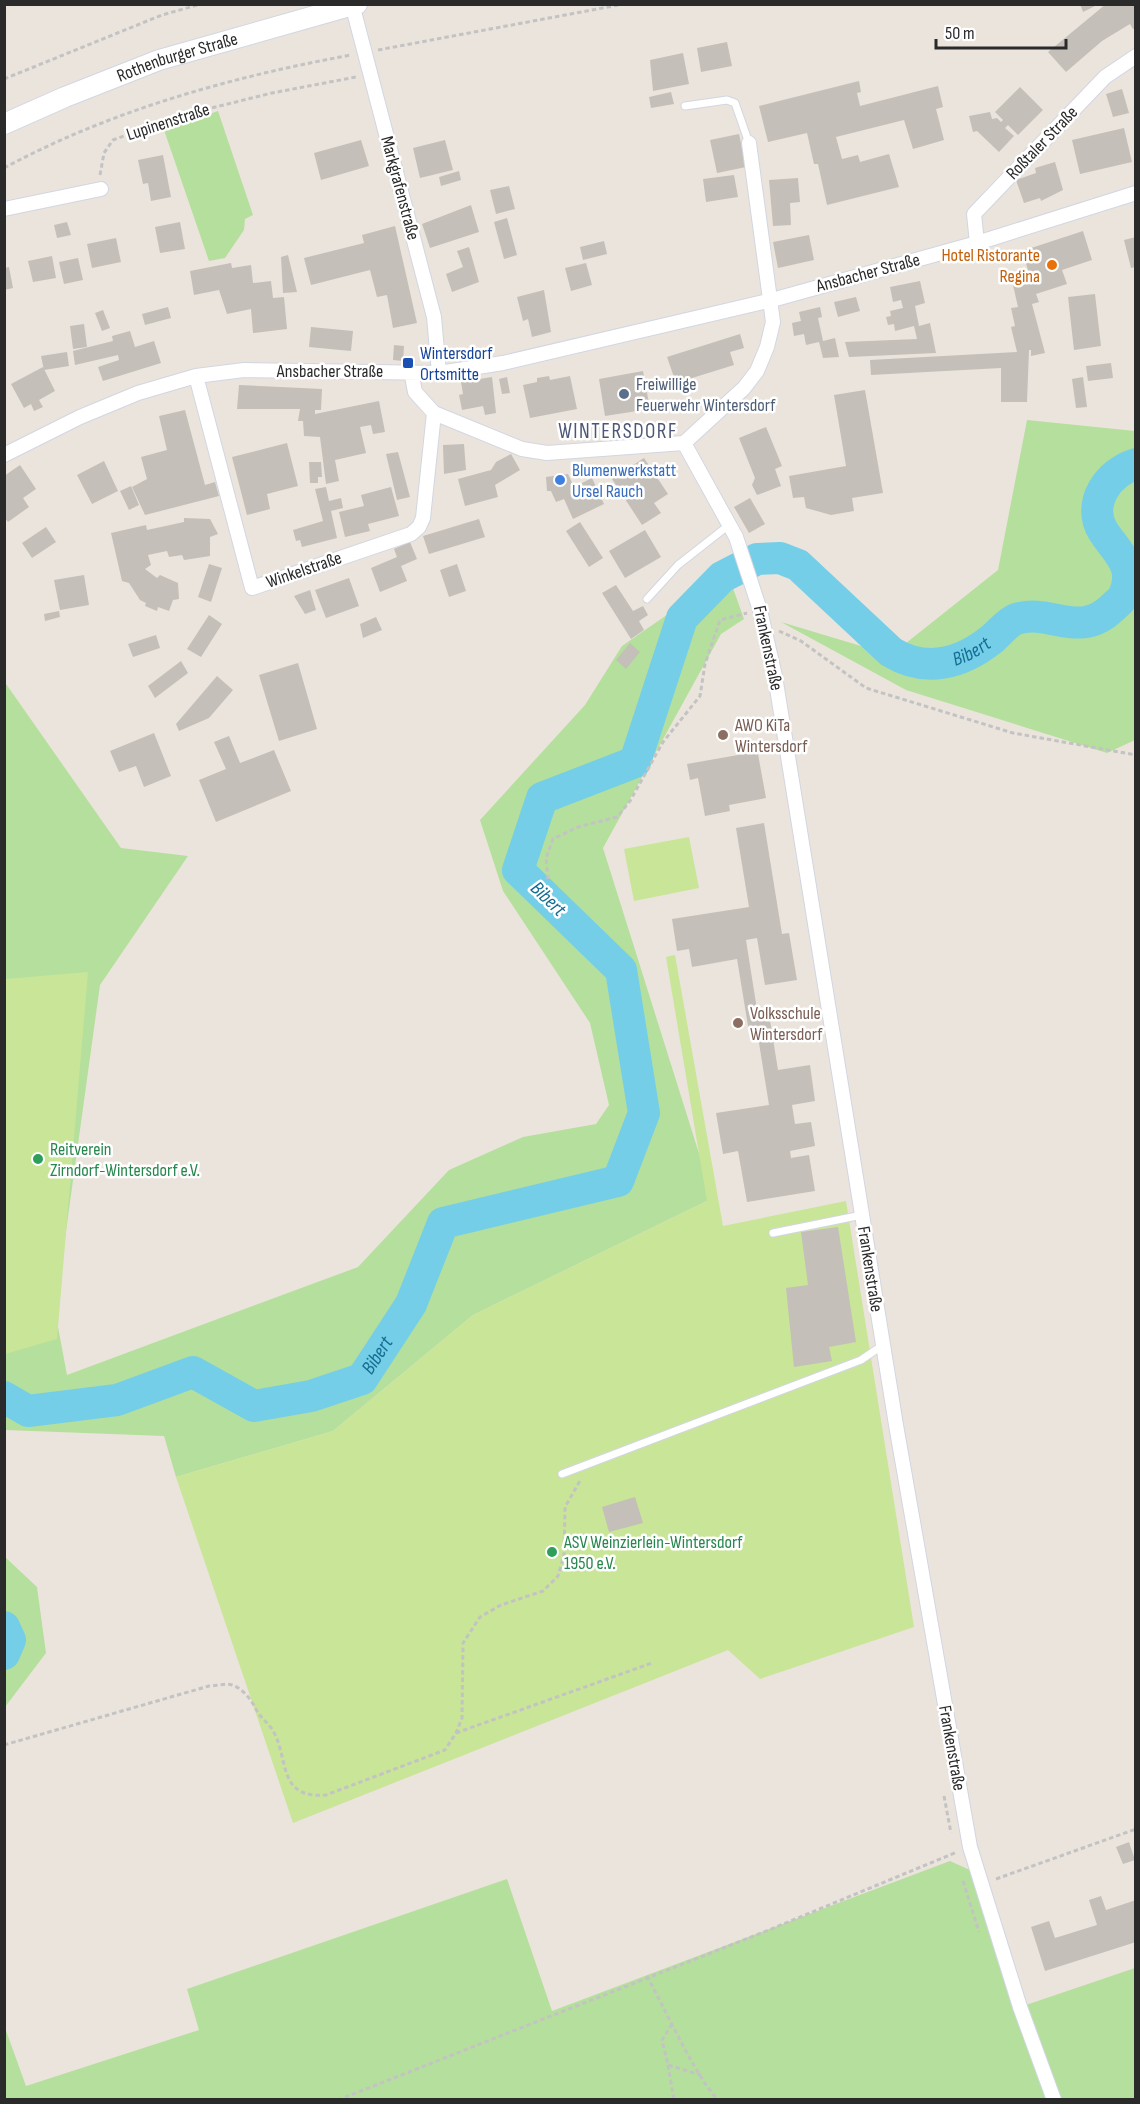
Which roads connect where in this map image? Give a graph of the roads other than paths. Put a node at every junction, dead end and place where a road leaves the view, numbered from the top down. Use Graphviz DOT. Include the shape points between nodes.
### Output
graph roads {
  1 [pos="353,5"];
  2 [pos="1136,56"];
  3 [pos="685,106"];
  4 [pos="4,124"];
  5 [pos="749,143"];
  6 [pos="101,189"];
  7 [pos="1136,193"];
  8 [pos="4,209"];
  9 [pos="977,243"];
  10 [pos="772,300"];
  11 [pos="411,371"];
  12 [pos="440,373"];
  13 [pos="196,376"];
  14 [pos="434,413"];
  15 [pos="684,443"];
  16 [pos="4,455"];
  17 [pos="733,531"];
  18 [pos="647,599"];
  19 [pos="862,1215"];
  20 [pos="773,1233"];
  21 [pos="883,1345"];
  22 [pos="562,1474"];
  23 [pos="1054,2100"];
  1 -- 4 [label="main road, Rothenburger Straße" via="159,60"];
  1 -- 12 [label="street, Markgrafenstraße" via="434,317"];
  2 -- 9 [label="street, Roßtaler Straße" via="1105,76 974,214"];
  3 -- 5 [label="lane" via="727,100 735,103"];
  5 -- 10 [label="street"];
  6 -- 8 [label="street"];
  7 -- 9 [label="street, Ansbacher Straße"];
  9 -- 10 [label="street, Ansbacher Straße"];
  10 -- 12 [label="street, Ansbacher Straße" via="503,363"];
  10 -- 15 [label="street" via="773,322 757,371"];
  11 -- 12 [label="street, Ansbacher Straße"];
  11 -- 13 [label="street, Ansbacher Straße" via="244,370"];
  11 -- 14 [label="street" via="415,392"];
  13 -- 14 [label="street, Winkelstraße" via="252,588 411,534 419,527"];
  13 -- 16 [label="street, Ansbacher Straße" via="138,393"];
  14 -- 15 [label="street" via="522,449 547,453"];
  15 -- 17 [label="street, Frankenstraße"];
  17 -- 18 [label="lane" via="678,565"];
  17 -- 19 [label="street, Frankenstraße" via="759,604 779,700"];
  19 -- 20 [label="lane"];
  19 -- 21 [label="street, Frankenstraße"];
  21 -- 22 [label="lane" via="861,1360"];
  21 -- 23 [label="street, Frankenstraße" via="970,1847"];
}
